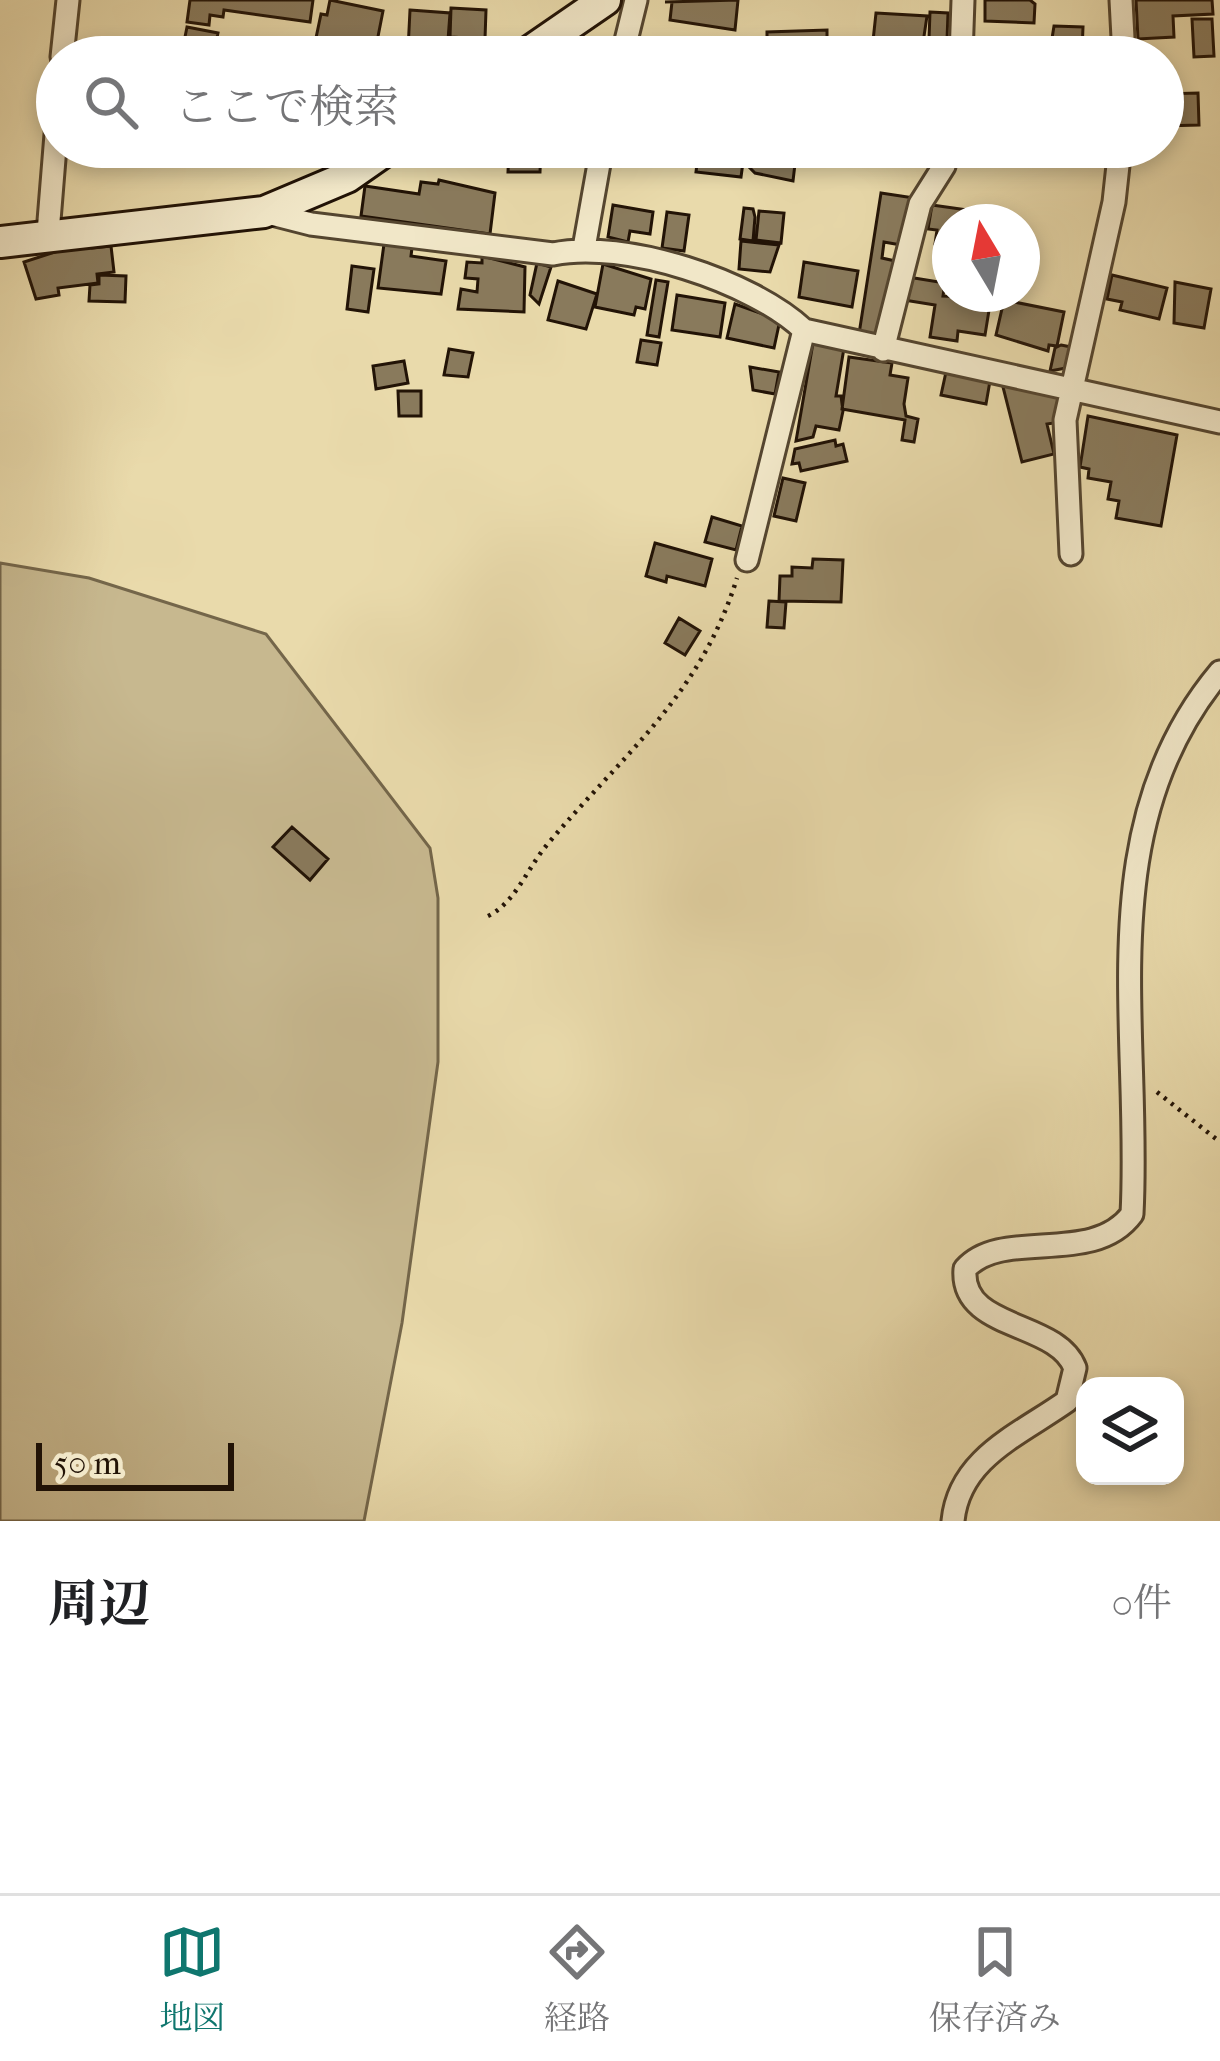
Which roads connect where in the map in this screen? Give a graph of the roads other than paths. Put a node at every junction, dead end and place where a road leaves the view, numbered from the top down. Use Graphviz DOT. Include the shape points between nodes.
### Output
graph roads {
  1 [pos="68,0"];
  2 [pos="605,0"];
  3 [pos="636,0"];
  4 [pos="963,0"];
  5 [pos="1121,0"];
  6 [pos="64,36"];
  7 [pos="553,36"];
  8 [pos="627,36"];
  9 [pos="962,36"];
  10 [pos="1123,36"];
  11 [pos="53,168"];
  12 [pos="359,168"];
  13 [pos="598,168"];
  14 [pos="943,168"];
  15 [pos="1117,168"];
  16 [pos="264,212"];
  17 [pos="48,233"];
  18 [pos="0,242"];
  19 [pos="584,248"];
  20 [pos="804,330"];
  21 [pos="883,350"];
  22 [pos="1069,389"];
  23 [pos="1220,422"];
  24 [pos="1071,554"];
  25 [pos="747,560"];
  26 [pos="1220,672"];
  27 [pos="952,1521"];
  1 -- 6 [label="street"];
  2 -- 7 [label="main road"];
  3 -- 8 [label="street"];
  4 -- 9 [label="street"];
  5 -- 10 [label="street"];
  11 -- 17 [label="street"];
  12 -- 16 [label="main road"];
  13 -- 19 [label="street"];
  14 -- 21 [label="street" via="913,226"];
  15 -- 22 [label="street"];
  16 -- 17 [label="main road"];
  16 -- 19 [label="street" via="554,254"];
  17 -- 18 [label="main road"];
  19 -- 20 [label="street" via="754,293"];
  20 -- 21 [label="street"];
  20 -- 25 [label="street"];
  21 -- 22 [label="street"];
  22 -- 23 [label="street"];
  22 -- 24 [label="street"];
  26 -- 27 [label="street" via="1162,762 1138,860 1126,983 1132,1214 1110,1237 987,1254 965,1269 969,1292 987,1312 1061,1346 1075,1368 1067,1401 970,1468"];
}
